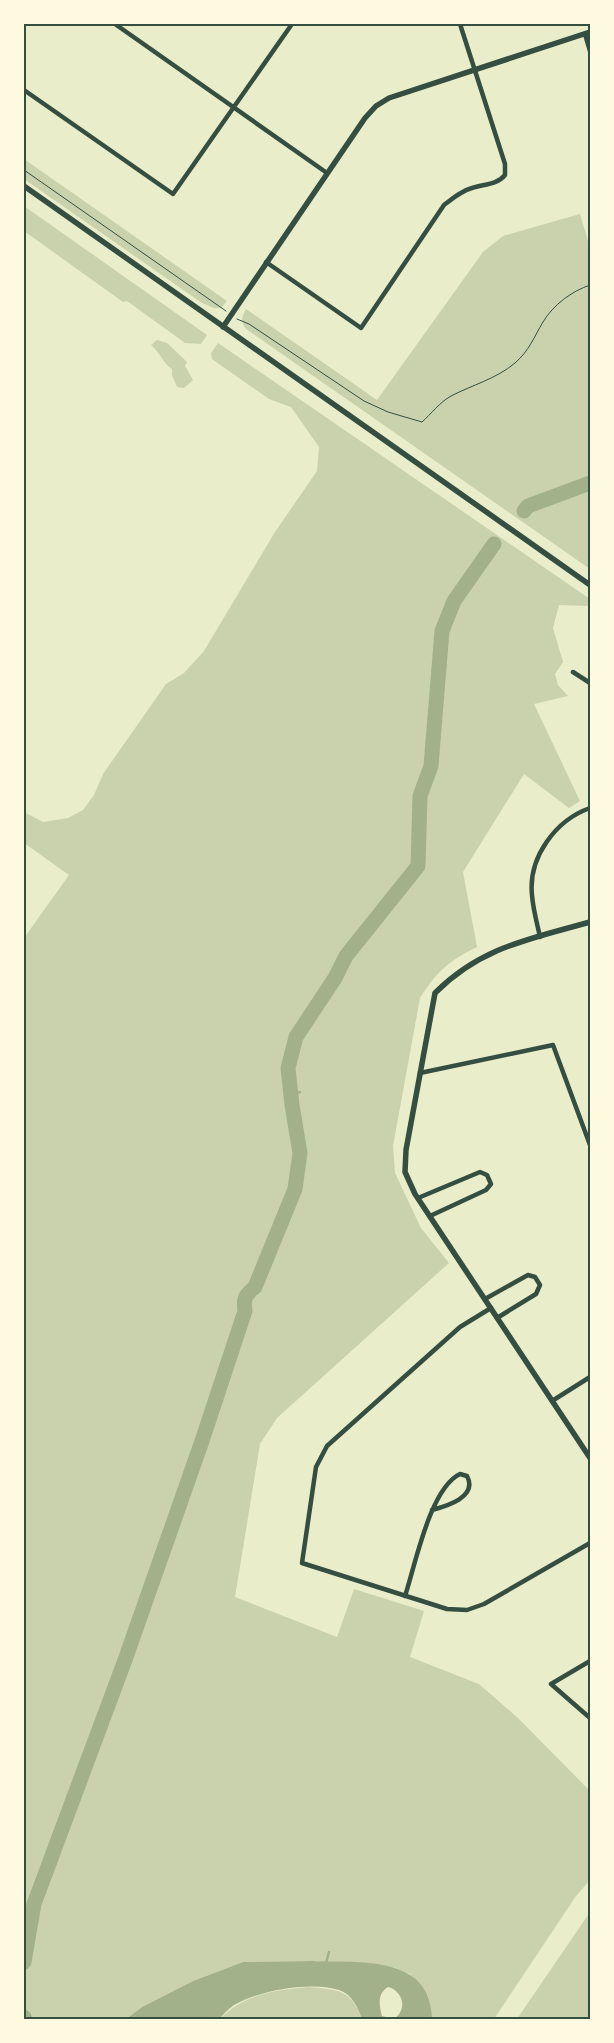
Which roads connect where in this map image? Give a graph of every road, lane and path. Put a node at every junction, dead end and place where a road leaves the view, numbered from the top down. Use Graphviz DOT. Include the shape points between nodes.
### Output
graph roads {
  1 [pos="115,24"];
  2 [pos="292,24"];
  3 [pos="460,24"];
  4 [pos="588,33"];
  5 [pos="590,51"];
  6 [pos="475,69"];
  7 [pos="24,90"];
  8 [pos="234,106"];
  9 [pos="24,170"];
  10 [pos="327,173"];
  11 [pos="24,186"];
  12 [pos="266,262"];
  13 [pos="590,285"];
  14 [pos="221,307"];
  15 [pos="241,321"];
  16 [pos="223,327"];
  17 [pos="590,585"];
  18 [pos="573,672"];
  19 [pos="590,683"];
  20 [pos="590,808"];
  21 [pos="590,922"];
  22 [pos="540,937"];
  23 [pos="420,1074"];
  24 [pos="590,1146"];
  25 [pos="418,1198"];
  26 [pos="430,1216"];
  27 [pos="485,1300"];
  28 [pos="491,1308"];
  29 [pos="497,1318"];
  30 [pos="590,1376"];
  31 [pos="552,1401"];
  32 [pos="590,1458"];
  33 [pos="432,1510"];
  34 [pos="590,1543"];
  35 [pos="405,1596"];
  36 [pos="590,1661"];
  37 [pos="590,1718"];
  1 -- 8 [label="street"];
  2 -- 8 [label="street"];
  3 -- 6 [label="street"];
  4 -- 5 [label="street"];
  4 -- 6 [label="street"];
  6 -- 10 [label="street" via="389,98 376,106"];
  6 -- 12 [label="street" via="505,164 505,175 500,181 470,188 444,205 361,328"];
  7 -- 8 [label="street" via="173,194"];
  8 -- 10 [label="street"];
  9 -- 14 [label="path"];
  10 -- 12 [label="street"];
  11 -- 16 [label="street"];
  12 -- 16 [label="street"];
  13 -- 15 [label="path" via="556,306 543,321 532,345 516,362 500,374 448,397 422,422 364,401"];
  16 -- 17 [label="street"];
  18 -- 19 [label="street"];
  20 -- 22 [label="street" via="575,813 556,828 535,868 531,893"];
  21 -- 22 [label="street"];
  22 -- 23 [label="street" via="497,949 474,961 435,993"];
  23 -- 24 [label="street" via="553,1045"];
  23 -- 25 [label="street" via="405,1172"];
  25 -- 26 [label="street"];
  25 -- 26 [label="street" via="480,1172 487,1175 491,1184 486,1190"];
  26 -- 27 [label="street"];
  27 -- 28 [label="street"];
  27 -- 29 [label="street" via="528,1275 535,1277 540,1285 536,1294"];
  28 -- 29 [label="street"];
  28 -- 35 [label="street" via="460,1327 346,1428 328,1446 316,1467 302,1563"];
  29 -- 31 [label="street"];
  30 -- 31 [label="street"];
  31 -- 32 [label="street"];
  33 -- 33 [label="street" via="451,1505 463,1496 469,1490 467,1476 460,1474 452,1478"];
  33 -- 35 [label="street"];
  34 -- 35 [label="street" via="484,1604 467,1610 447,1609"];
  36 -- 37 [label="street" via="551,1684"];
}
